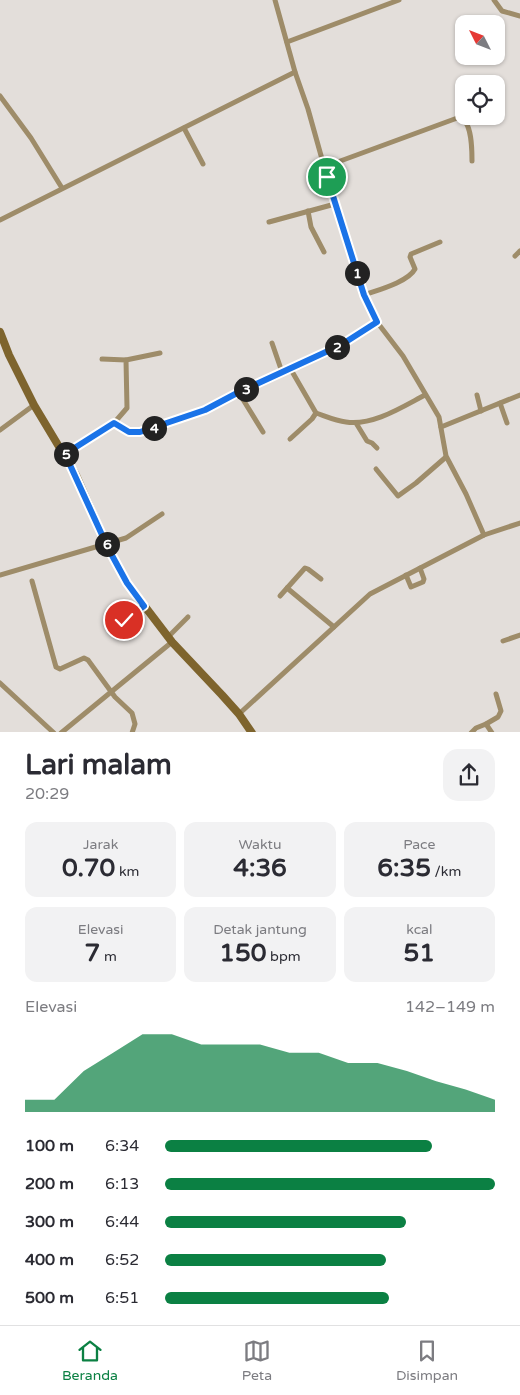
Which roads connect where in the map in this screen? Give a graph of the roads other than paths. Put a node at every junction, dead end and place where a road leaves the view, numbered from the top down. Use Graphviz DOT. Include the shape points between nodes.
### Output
graph roads {
  1 [pos="275,0"];
  2 [pos="399,0"];
  3 [pos="494,0"];
  4 [pos="520,16"];
  5 [pos="287,42"];
  6 [pos="295,72"];
  7 [pos="0,96"];
  8 [pos="184,128"];
  9 [pos="472,161"];
  10 [pos="204,164"];
  11 [pos="324,167"];
  12 [pos="62,188"];
  13 [pos="335,204"];
  14 [pos="308,211"];
  15 [pos="0,220"];
  16 [pos="270,222"];
  17 [pos="440,242"];
  18 [pos="324,252"];
  19 [pos="520,252"];
  20 [pos="515,256"];
  21 [pos="364,295"];
  22 [pos="377,322"];
  23 [pos="0,332"];
  24 [pos="272,343"];
  25 [pos="160,353"];
  26 [pos="102,359"];
  27 [pos="126,360"];
  28 [pos="290,368"];
  29 [pos="282,372"];
  30 [pos="239,392"];
  31 [pos="425,394"];
  32 [pos="477,395"];
  33 [pos="520,395"];
  34 [pos="500,403"];
  35 [pos="34,405"];
  36 [pos="481,411"];
  37 [pos="316,412"];
  38 [pos="114,423"];
  39 [pos="356,423"];
  40 [pos="507,423"];
  41 [pos="441,427"];
  42 [pos="0,430"];
  43 [pos="263,432"];
  44 [pos="290,439"];
  45 [pos="377,448"];
  46 [pos="65,454"];
  47 [pos="446,457"];
  48 [pos="376,469"];
  49 [pos="162,514"];
  50 [pos="520,523"];
  51 [pos="484,535"];
  52 [pos="106,543"];
  53 [pos="420,568"];
  54 [pos="0,575"];
  55 [pos="406,575"];
  56 [pos="321,579"];
  57 [pos="32,580"];
  58 [pos="287,588"];
  59 [pos="280,596"];
  60 [pos="144,606"];
  61 [pos="188,617"];
  62 [pos="124,620"];
  63 [pos="334,627"];
  64 [pos="520,634"];
  65 [pos="170,640"];
  66 [pos="502,641"];
  67 [pos="0,683"];
  68 [pos="112,691"];
  69 [pos="496,694"];
  70 [pos="239,714"];
  71 [pos="486,724"];
  72 [pos="54,732"];
  73 [pos="61,732"];
  74 [pos="132,732"];
  75 [pos="252,732"];
  76 [pos="471,732"];
  77 [pos="492,732"];
  1 -- 5 [label="street"];
  2 -- 5 [label="street"];
  3 -- 4 [label="street" via="502,11"];
  5 -- 6 [label="street"];
  6 -- 8 [label="street"];
  6 -- 11 [label="street"];
  7 -- 12 [label="street"];
  8 -- 10 [label="street"];
  8 -- 12 [label="street"];
  9 -- 11 [label="street" via="471,139 465,120 460,117"];
  11 -- 13 [label="street"];
  12 -- 15 [label="street"];
  13 -- 14 [label="street"];
  13 -- 21 [label="street"];
  14 -- 16 [label="street"];
  14 -- 18 [label="street" via="311,228"];
  17 -- 21 [label="street" via="411,254 415,269 408,276"];
  19 -- 20 [label="street"];
  21 -- 22 [label="street"];
  22 -- 28 [label="street" via="341,345"];
  22 -- 31 [label="street" via="403,356"];
  23 -- 35 [label="street"];
  24 -- 29 [label="street"];
  25 -- 27 [label="street"];
  26 -- 27 [label="street"];
  27 -- 38 [label="street" via="127,408"];
  28 -- 29 [label="street"];
  28 -- 37 [label="street"];
  29 -- 30 [label="street"];
  30 -- 38 [label="street" via="205,410 140,432 129,432"];
  30 -- 43 [label="street"];
  31 -- 39 [label="street" via="391,413"];
  31 -- 41 [label="street"];
  32 -- 36 [label="street"];
  33 -- 34 [label="street"];
  34 -- 36 [label="street"];
  34 -- 40 [label="street"];
  35 -- 42 [label="street"];
  35 -- 46 [label="street"];
  36 -- 41 [label="street"];
  37 -- 39 [label="street"];
  37 -- 44 [label="street"];
  38 -- 46 [label="street"];
  39 -- 45 [label="street" via="367,441"];
  41 -- 47 [label="street"];
  46 -- 52 [label="street"];
  47 -- 48 [label="street" via="398,496"];
  47 -- 51 [label="street"];
  49 -- 52 [label="street" via="126,538"];
  50 -- 51 [label="street"];
  51 -- 53 [label="street"];
  52 -- 54 [label="street"];
  52 -- 60 [label="street" via="127,583"];
  53 -- 55 [label="street"];
  53 -- 55 [label="street" via="423,582 411,587"];
  55 -- 63 [label="street" via="370,594"];
  56 -- 58 [label="street" via="306,568"];
  57 -- 68 [label="street" via="56,668 84,658"];
  58 -- 59 [label="street"];
  58 -- 63 [label="street"];
  60 -- 62 [label="street"];
  60 -- 65 [label="street"];
  61 -- 65 [label="street"];
  63 -- 70 [label="street"];
  64 -- 66 [label="street"];
  65 -- 68 [label="street"];
  65 -- 70 [label="street"];
  67 -- 72 [label="street"];
  68 -- 73 [label="street"];
  68 -- 74 [label="street" via="135,718"];
  69 -- 71 [label="street" via="501,711 498,717"];
  70 -- 75 [label="street"];
  71 -- 76 [label="street"];
  71 -- 77 [label="street"];
}
